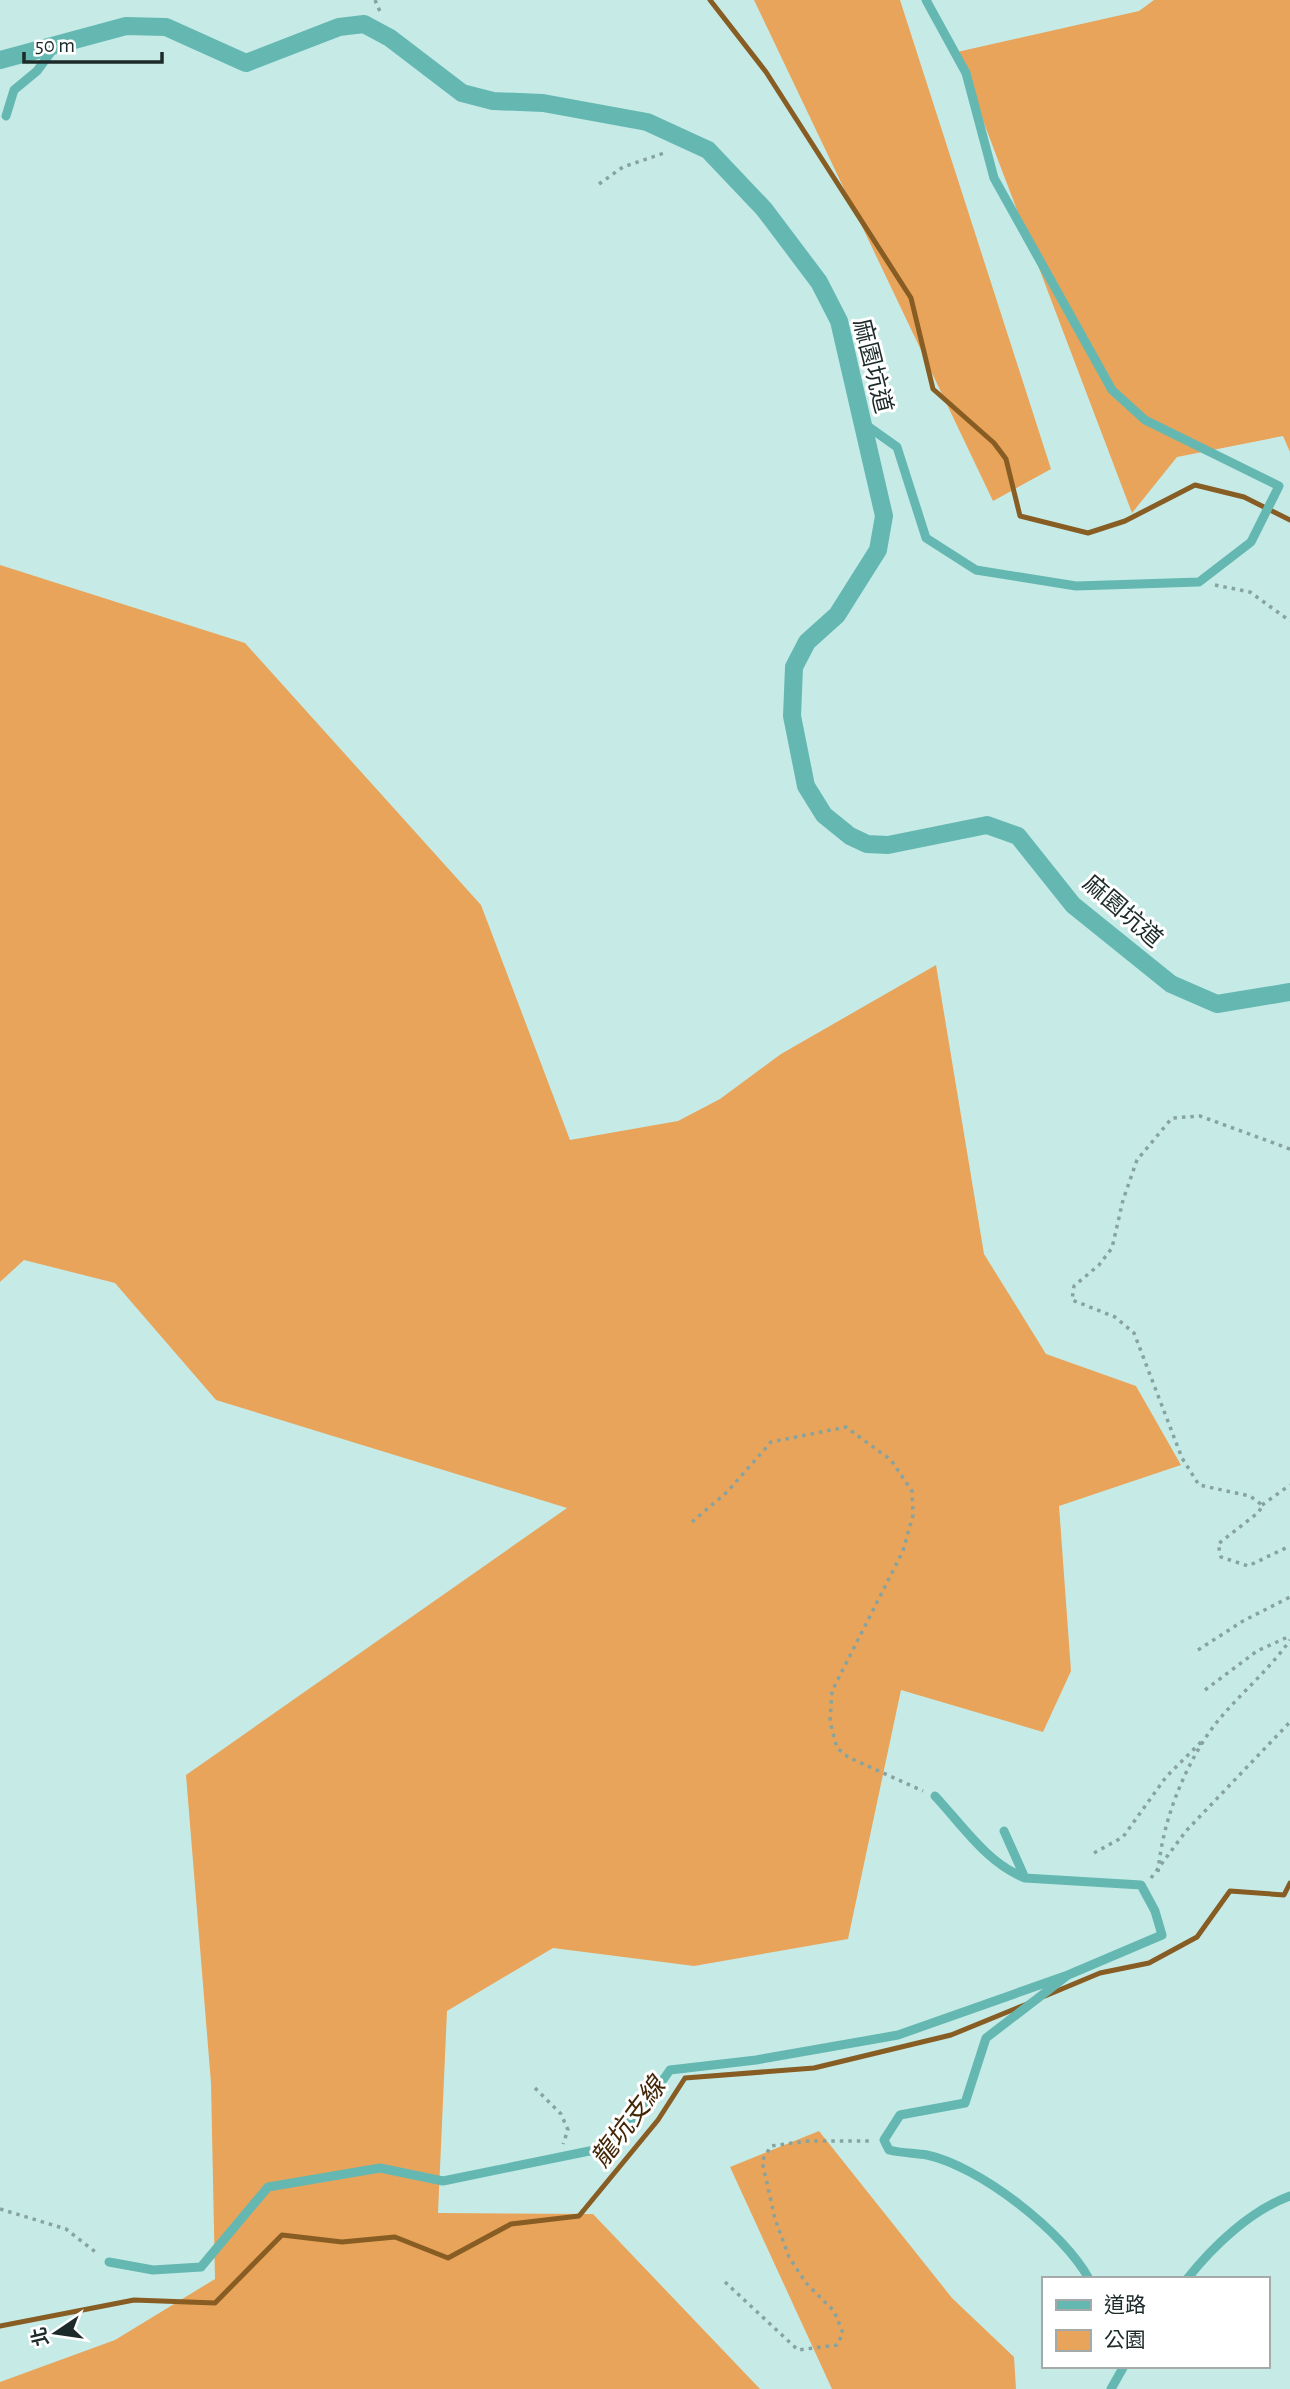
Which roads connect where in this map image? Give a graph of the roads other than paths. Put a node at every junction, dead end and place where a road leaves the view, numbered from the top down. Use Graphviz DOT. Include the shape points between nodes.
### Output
graph roads {
  1 [pos="926,0"];
  2 [pos="55,46"];
  3 [pos="0,60"];
  4 [pos="6,117"];
  5 [pos="862,422"];
  6 [pos="1290,992"];
  7 [pos="935,1796"];
  8 [pos="1004,1831"];
  9 [pos="1025,1878"];
  10 [pos="1068,1975"];
  11 [pos="1290,2196"];
  12 [pos="109,2262"];
  13 [pos="1088,2277"];
  14 [pos="1189,2277"];
  15 [pos="1123,2368"];
  16 [pos="1111,2389"];
  1 -- 5 [label="lane" via="966,73 994,178 1112,390 1144,419 1279,486 1251,542 1199,582 1076,586 976,570 926,538 897,447"];
  2 -- 3 [label="street, 麻園坑道"];
  2 -- 4 [label="lane" via="37,71 14,90"];
  2 -- 5 [label="street, 麻園坑道" via="126,26 166,27 246,63 339,27 364,23 462,93 647,122 708,150 764,209 819,282 839,321"];
  5 -- 6 [label="street, 麻園坑道" via="884,516 878,550 837,615 807,642 794,667 792,716 803,774 824,815 867,844 888,845 987,825 1018,836 1073,905 1171,984 1217,1004"];
  7 -- 9 [label="lane" via="993,1861"];
  8 -- 9 [label="lane"];
  9 -- 10 [label="lane" via="1141,1885 1155,1911 1162,1935"];
  10 -- 12 [label="lane" via="898,2035 670,2070 641,2111 604,2148 443,2181 380,2168 268,2187 201,2267 153,2270"];
  10 -- 13 [label="lane" via="986,2038 965,2103 900,2115 884,2140 889,2150 928,2155 969,2172 1036,2217"];
  11 -- 14 [label="lane" via="1267,2204"];
  15 -- 16 [label="lane"];
}
